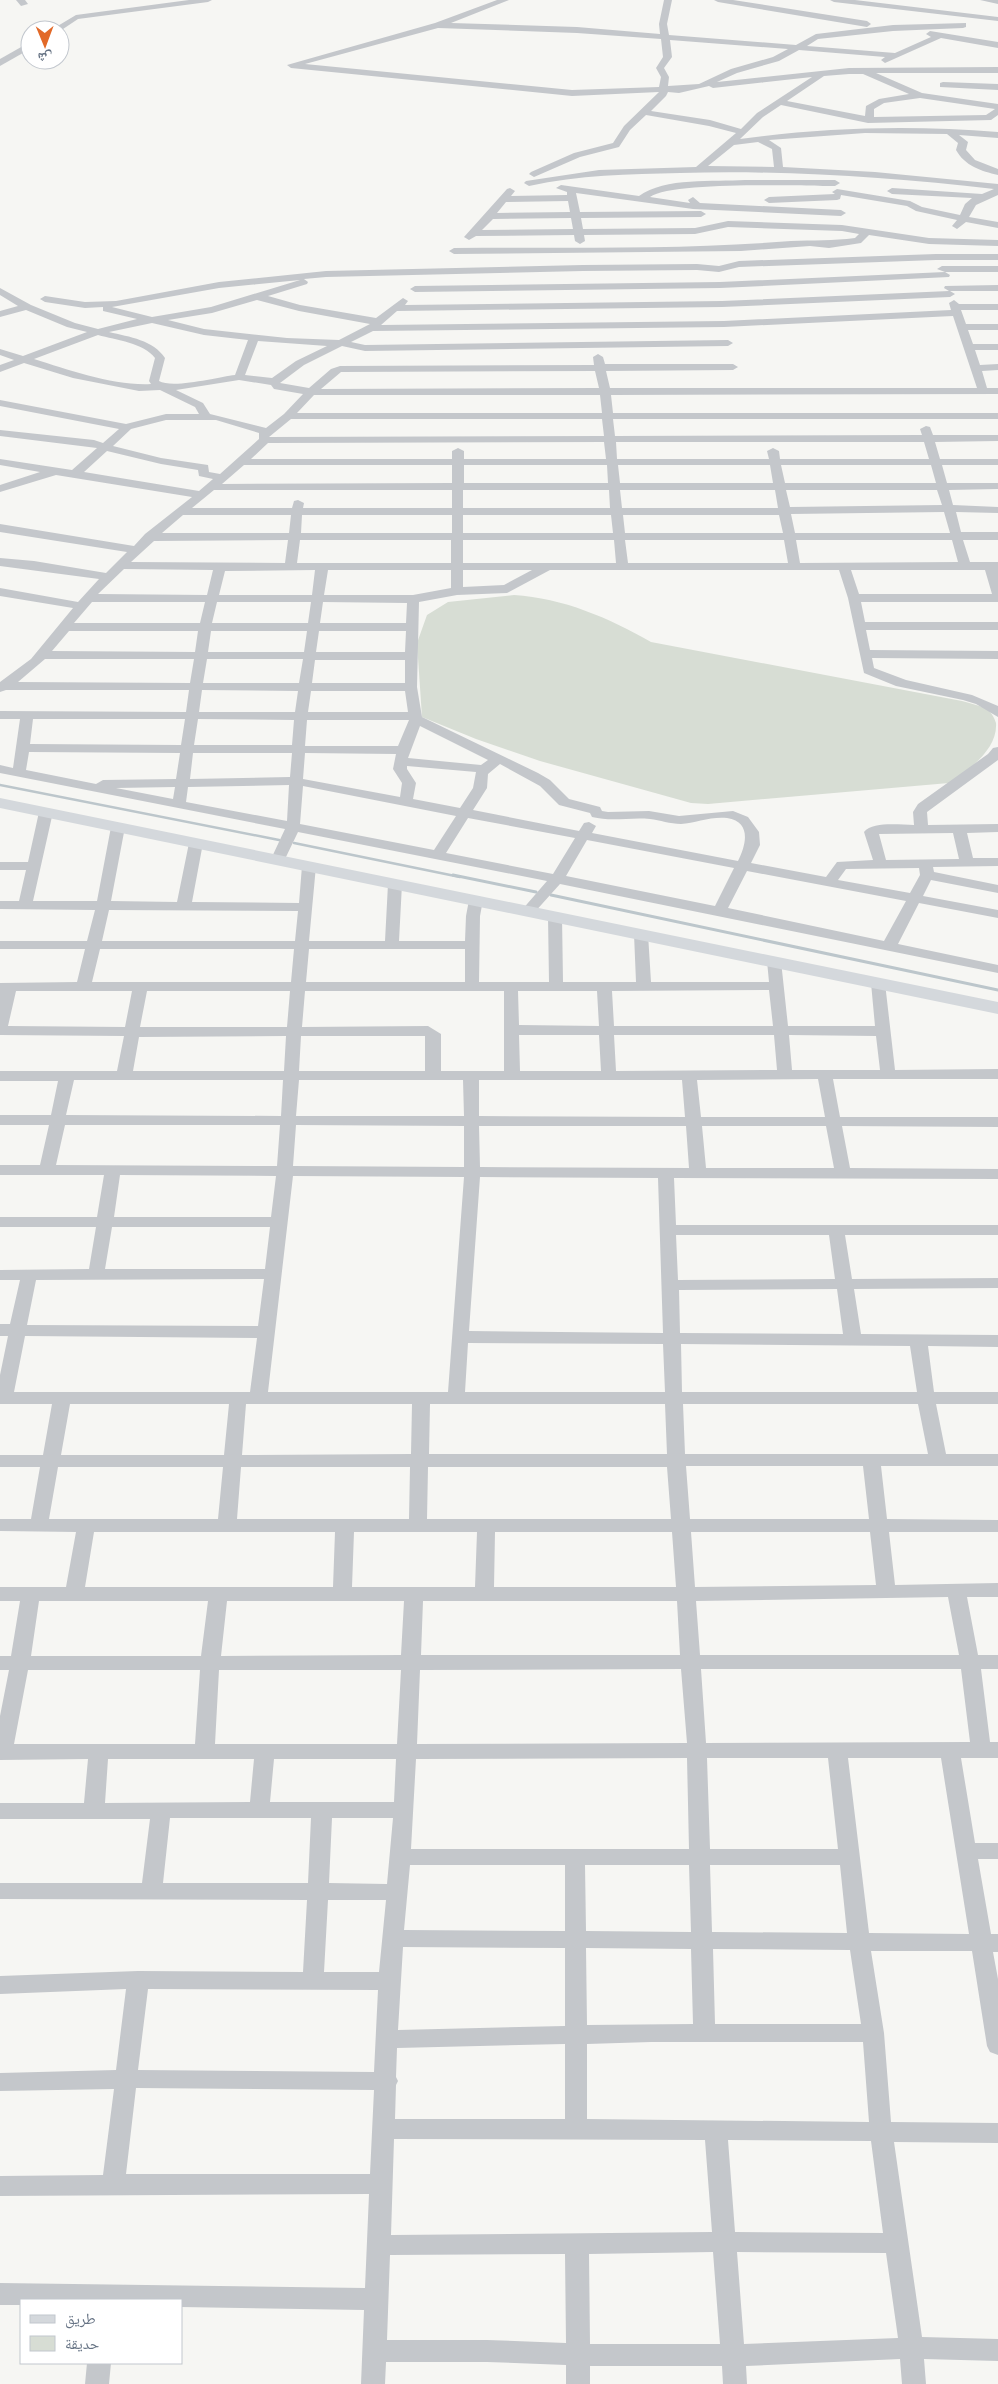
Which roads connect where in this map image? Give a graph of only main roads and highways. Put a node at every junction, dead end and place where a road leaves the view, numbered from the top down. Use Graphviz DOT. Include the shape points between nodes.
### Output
graph roads {
  1 [pos="0,803"];
  2 [pos="998,1008"];
  1 -- 2 [label="main road"];
}
